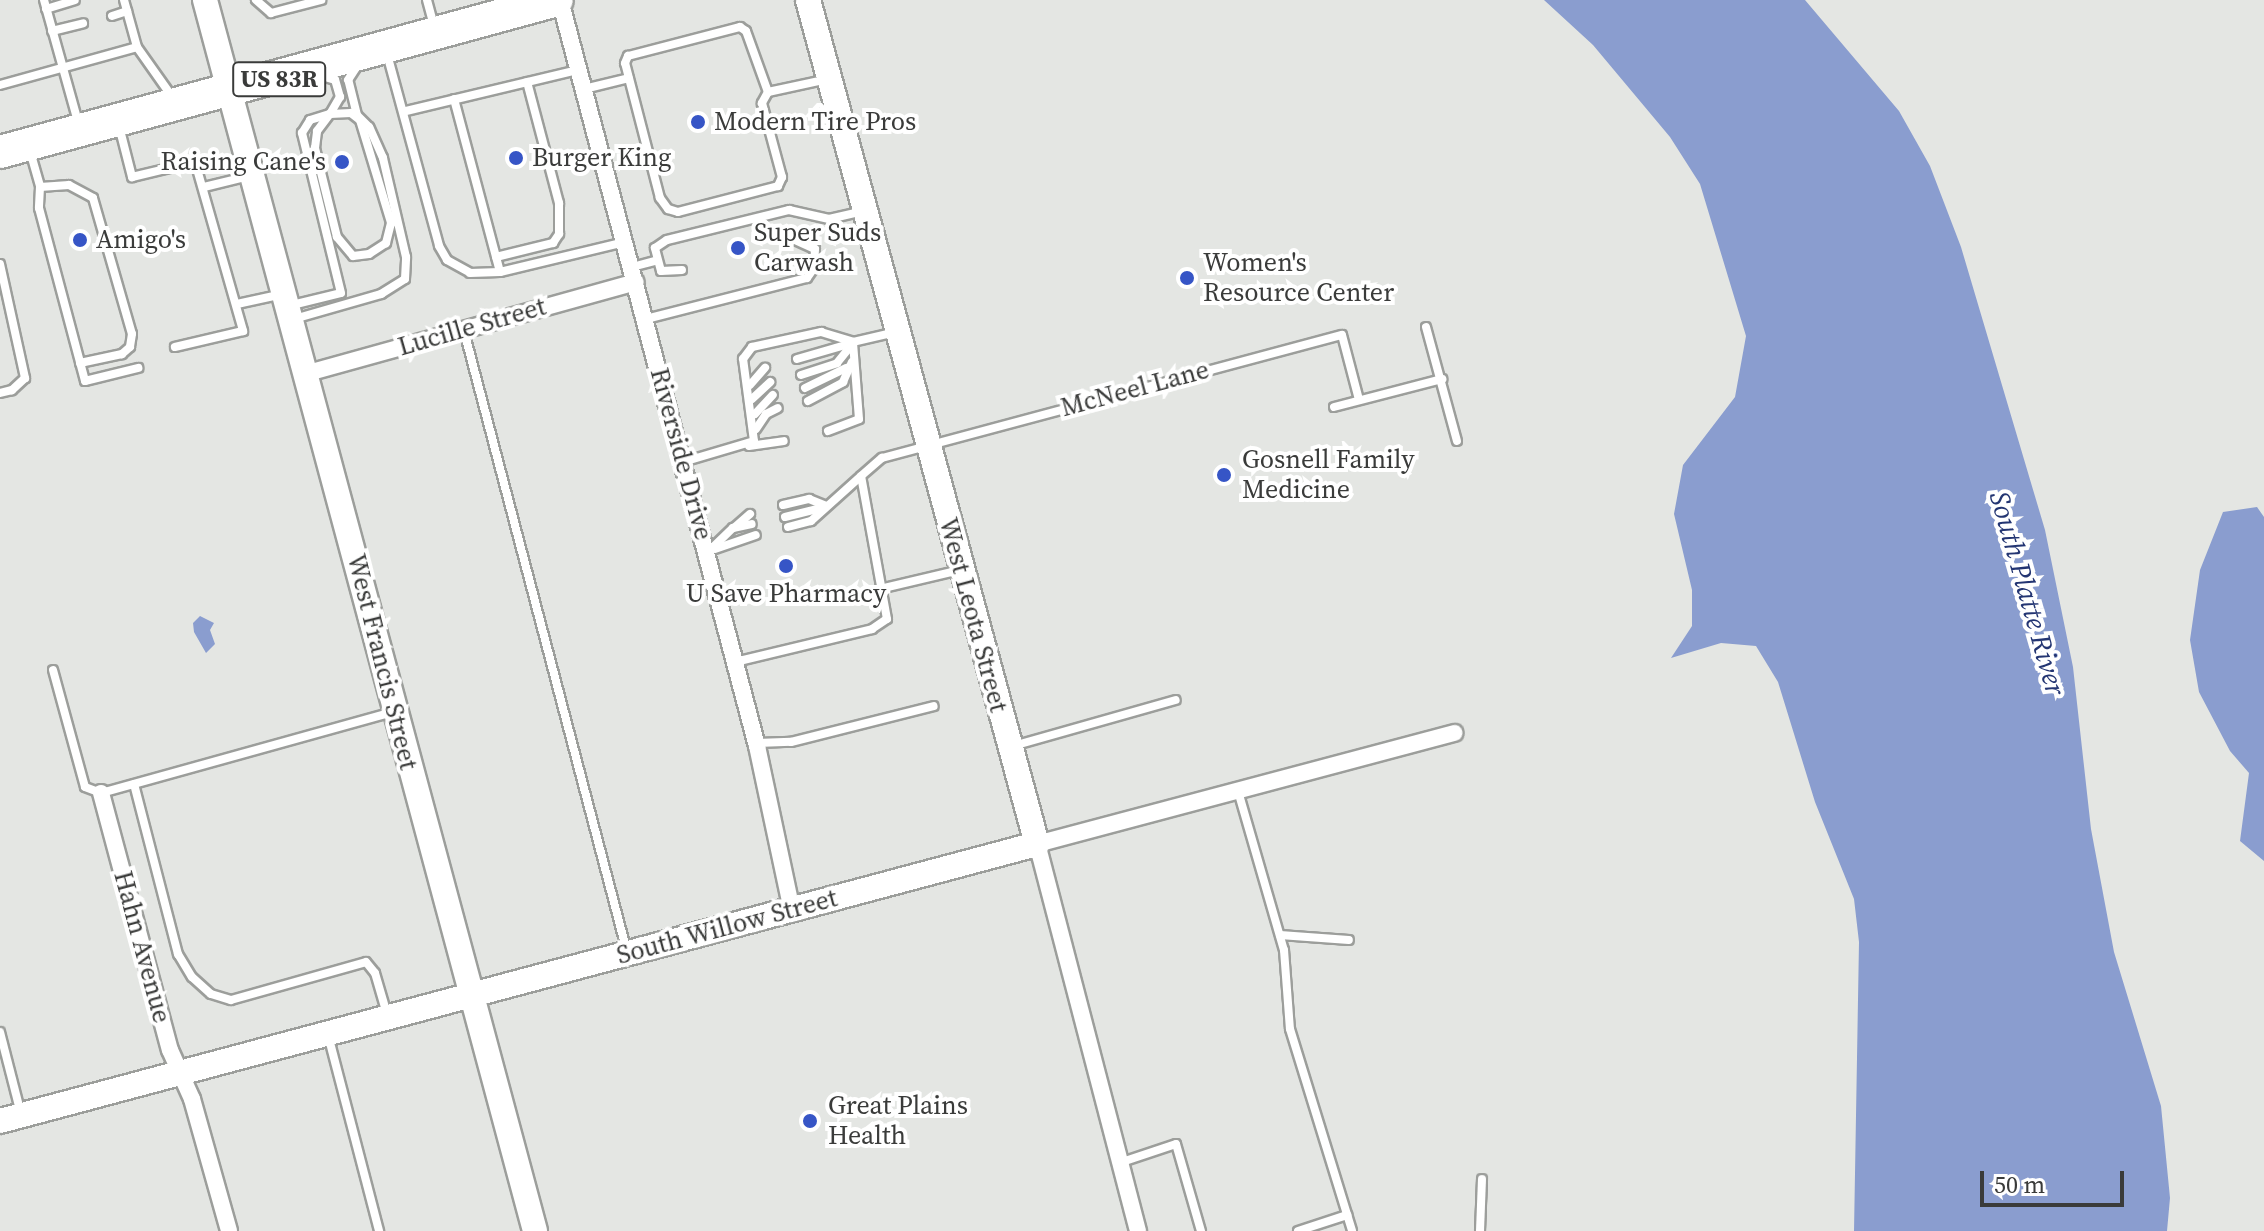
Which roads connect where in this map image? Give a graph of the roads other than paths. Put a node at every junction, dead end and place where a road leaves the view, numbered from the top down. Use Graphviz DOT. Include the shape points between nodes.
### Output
graph roads {
  1 [pos="75,0"];
  2 [pos="124,0"];
  3 [pos="205,0"];
  4 [pos="256,0"];
  5 [pos="321,0"];
  6 [pos="427,0"];
  7 [pos="558,0"];
  8 [pos="808,0"];
  9 [pos="45,4"];
  10 [pos="127,11"];
  11 [pos="112,16"];
  12 [pos="83,23"];
  13 [pos="52,31"];
  14 [pos="437,34"];
  15 [pos="137,47"];
  16 [pos="376,52"];
  17 [pos="63,69"];
  18 [pos="578,70"];
  19 [pos="306,71"];
  20 [pos="629,78"];
  21 [pos="829,78"];
  22 [pos="527,82"];
  23 [pos="0,85"];
  24 [pos="583,89"];
  25 [pos="230,92"];
  26 [pos="768,92"];
  27 [pos="454,99"];
  28 [pos="178,105"];
  29 [pos="406,111"];
  30 [pos="330,114"];
  31 [pos="357,115"];
  32 [pos="117,121"];
  33 [pos="80,130"];
  34 [pos="14,148"];
  35 [pos="253,175"];
  36 [pos="40,187"];
  37 [pos="204,187"];
  38 [pos="864,211"];
  39 [pos="797,241"];
  40 [pos="625,242"];
  41 [pos="496,257"];
  42 [pos="654,261"];
  43 [pos="0,264"];
  44 [pos="682,270"];
  45 [pos="500,272"];
  46 [pos="634,274"];
  47 [pos="341,293"];
  48 [pos="353,302"];
  49 [pos="237,304"];
  50 [pos="290,306"];
  51 [pos="646,319"];
  52 [pos="1426,327"];
  53 [pos="464,330"];
  54 [pos="897,331"];
  55 [pos="853,342"];
  56 [pos="175,347"];
  57 [pos="797,359"];
  58 [pos="852,361"];
  59 [pos="80,363"];
  60 [pos="138,368"];
  61 [pos="765,368"];
  62 [pos="308,373"];
  63 [pos="801,375"];
  64 [pos="1442,379"];
  65 [pos="770,382"];
  66 [pos="750,386"];
  67 [pos="805,388"];
  68 [pos="0,393"];
  69 [pos="773,395"];
  70 [pos="752,399"];
  71 [pos="1359,400"];
  72 [pos="808,401"];
  73 [pos="1334,407"];
  74 [pos="778,408"];
  75 [pos="754,415"];
  76 [pos="756,430"];
  77 [pos="828,431"];
  78 [pos="784,441"];
  79 [pos="1457,441"];
  80 [pos="928,444"];
  81 [pos="749,446"];
  82 [pos="683,462"];
  83 [pos="861,476"];
  84 [pos="783,505"];
  85 [pos="826,506"];
  86 [pos="750,514"];
  87 [pos="787,522"];
  88 [pos="752,524"];
  89 [pos="733,528"];
  90 [pos="756,535"];
  91 [pos="707,553"];
  92 [pos="961,569"];
  93 [pos="884,588"];
  94 [pos="735,662"];
  95 [pos="53,670"];
  96 [pos="1176,700"];
  97 [pos="934,706"];
  98 [pos="394,711"];
  99 [pos="1454,733"];
  100 [pos="756,743"];
  101 [pos="1008,747"];
  102 [pos="134,784"];
  103 [pos="1238,791"];
  104 [pos="101,793"];
  105 [pos="1037,844"];
  106 [pos="792,910"];
  107 [pos="1280,935"];
  108 [pos="1349,940"];
  109 [pos="627,953"];
  110 [pos="470,995"];
  111 [pos="389,1018"];
  112 [pos="0,1032"];
  113 [pos="328,1035"];
  114 [pos="181,1073"];
  115 [pos="11,1118"];
  116 [pos="1119,1163"];
  117 [pos="1482,1179"];
  118 [pos="1347,1215"];
  119 [pos="229,1231"];
  120 [pos="379,1231"];
  121 [pos="535,1231"];
  122 [pos="1138,1231"];
  123 [pos="1201,1231"];
  124 [pos="1298,1231"];
  125 [pos="1352,1231"];
  126 [pos="1480,1231"];
  1 -- 9 [label="lane"];
  2 -- 10 [label="lane"];
  3 -- 25 [label="main road, West Francis Street"];
  4 -- 5 [label="lane" via="271,13"];
  6 -- 14 [label="lane"];
  7 -- 14 [label="highway, US 83R"];
  7 -- 18 [label="street, Riverside Drive"];
  8 -- 21 [label="main road, West Leota Street"];
  9 -- 13 [label="lane"];
  10 -- 11 [label="lane"];
  10 -- 15 [label="lane"];
  12 -- 13 [label="lane"];
  13 -- 17 [label="lane"];
  14 -- 16 [label="highway, US 83R"];
  15 -- 17 [label="lane"];
  15 -- 28 [label="lane"];
  16 -- 19 [label="highway, US 83R"];
  16 -- 29 [label="lane"];
  16 -- 31 [label="lane" via="348,80"];
  17 -- 23 [label="lane"];
  17 -- 33 [label="lane"];
  18 -- 22 [label="lane"];
  18 -- 24 [label="street, Riverside Drive"];
  19 -- 25 [label="highway, US 83R"];
  19 -- 30 [label="lane" via="335,80 340,97"];
  20 -- 24 [label="lane"];
  20 -- 26 [label="lane" via="625,63 635,51 740,27"];
  20 -- 26 [label="lane" via="660,198 678,212 778,186 782,177 762,103"];
  21 -- 26 [label="lane"];
  21 -- 38 [label="main road, West Leota Street"];
  22 -- 27 [label="lane"];
  22 -- 41 [label="lane" via="559,203 559,234 553,243"];
  24 -- 40 [label="street, Riverside Drive"];
  25 -- 28 [label="highway, US 83R"];
  25 -- 35 [label="main road, West Francis Street"];
  27 -- 29 [label="lane"];
  27 -- 41 [label="lane"];
  28 -- 32 [label="highway, US 83R"];
  29 -- 45 [label="lane" via="447,260 470,273"];
  30 -- 31 [label="lane"];
  30 -- 31 [label="lane" via="317,131 315,148 337,237 353,256 369,254 386,243 391,223"];
  30 -- 47 [label="lane" via="310,120 302,133"];
  31 -- 48 [label="lane" via="369,127 383,158 406,257 405,279"];
  32 -- 33 [label="highway, US 83R"];
  32 -- 37 [label="lane" via="132,177 195,162"];
  33 -- 34 [label="highway, US 83R"];
  34 -- 36 [label="lane"];
  35 -- 37 [label="lane"];
  35 -- 50 [label="main road, West Francis Street"];
  36 -- 59 [label="lane" via="39,208"];
  36 -- 59 [label="lane" via="69,185 93,198 132,334 130,347 122,354"];
  37 -- 49 [label="lane"];
  38 -- 42 [label="lane" via="829,219 789,210 667,240 655,248"];
  38 -- 54 [label="main road, West Leota Street"];
  39 -- 51 [label="lane" via="815,249 814,268 807,278"];
  40 -- 45 [label="lane"];
  40 -- 46 [label="street, Riverside Drive"];
  41 -- 45 [label="lane"];
  42 -- 44 [label="lane" via="661,271"];
  42 -- 46 [label="lane"];
  43 -- 68 [label="lane" via="25,378"];
  46 -- 51 [label="street, Riverside Drive"];
  46 -- 53 [label="street, Lucille Street"];
  47 -- 48 [label="lane"];
  47 -- 50 [label="lane"];
  48 -- 50 [label="lane"];
  49 -- 50 [label="lane"];
  49 -- 56 [label="lane" via="243,331"];
  50 -- 62 [label="main road, West Francis Street"];
  51 -- 82 [label="street, Riverside Drive"];
  52 -- 64 [label="lane"];
  53 -- 62 [label="street, Lucille Street"];
  53 -- 109 [label="lane"];
  54 -- 55 [label="lane"];
  54 -- 80 [label="main road, West Leota Street"];
  55 -- 57 [label="lane"];
  55 -- 58 [label="lane"];
  55 -- 63 [label="lane" via="837,363"];
  55 -- 66 [label="lane" via="821,332 752,347 743,359"];
  58 -- 67 [label="lane" via="840,375"];
  58 -- 72 [label="lane" via="843,382"];
  58 -- 77 [label="lane" via="859,419"];
  59 -- 60 [label="lane" via="85,381"];
  61 -- 66 [label="lane"];
  62 -- 98 [label="main road, West Francis Street"];
  64 -- 71 [label="lane"];
  64 -- 79 [label="lane"];
  65 -- 70 [label="lane"];
  66 -- 70 [label="lane"];
  69 -- 75 [label="lane"];
  70 -- 75 [label="lane"];
  71 -- 73 [label="lane"];
  71 -- 80 [label="lane, McNeel Lane" via="1342,335"];
  74 -- 76 [label="lane" via="766,414"];
  75 -- 76 [label="lane"];
  76 -- 81 [label="lane"];
  78 -- 81 [label="lane"];
  80 -- 83 [label="lane, McNeel Lane" via="882,458"];
  80 -- 92 [label="main road, West Leota Street"];
  81 -- 82 [label="lane"];
  82 -- 91 [label="street, Riverside Drive"];
  83 -- 85 [label="lane, McNeel Lane"];
  83 -- 93 [label="lane"];
  84 -- 85 [label="lane" via="809,499"];
  85 -- 87 [label="lane, McNeel Lane" via="811,521"];
  86 -- 89 [label="lane"];
  88 -- 89 [label="lane"];
  89 -- 91 [label="lane"];
  90 -- 91 [label="lane"];
  91 -- 94 [label="street, Riverside Drive"];
  92 -- 93 [label="lane"];
  92 -- 101 [label="main road, West Leota Street"];
  93 -- 94 [label="lane" via="887,619 872,629"];
  94 -- 100 [label="street, Riverside Drive"];
  95 -- 104 [label="lane, Hahn Avenue" via="85,787"];
  96 -- 101 [label="lane"];
  97 -- 100 [label="lane" via="791,742"];
  98 -- 102 [label="lane"];
  98 -- 110 [label="main road, West Francis Street"];
  99 -- 103 [label="street, South Willow Street"];
  100 -- 106 [label="street, Riverside Drive"];
  101 -- 105 [label="main road, West Leota Street"];
  102 -- 104 [label="lane"];
  102 -- 111 [label="lane" via="178,954 192,977 211,994 231,1000 366,962 375,973"];
  103 -- 105 [label="street, South Willow Street"];
  103 -- 107 [label="lane"];
  104 -- 114 [label="street, Hahn Avenue"];
  105 -- 106 [label="main road, South Willow Street"];
  105 -- 116 [label="street, West Leota Street"];
  106 -- 109 [label="main road, South Willow Street"];
  107 -- 108 [label="lane"];
  107 -- 118 [label="lane" via="1290,1029"];
  109 -- 110 [label="main road, South Willow Street"];
  110 -- 111 [label="main road, South Willow Street"];
  110 -- 121 [label="main road, West Francis Street"];
  111 -- 113 [label="main road, South Willow Street"];
  112 -- 115 [label="lane"];
  113 -- 114 [label="main road, South Willow Street"];
  113 -- 120 [label="lane"];
  114 -- 115 [label="main road, South Willow Street"];
  114 -- 119 [label="street, Hahn Avenue"];
  116 -- 122 [label="street, West Leota Street"];
  116 -- 123 [label="lane" via="1176,1144"];
  117 -- 126 [label="lane"];
  118 -- 124 [label="lane"];
  118 -- 125 [label="lane"];
}
